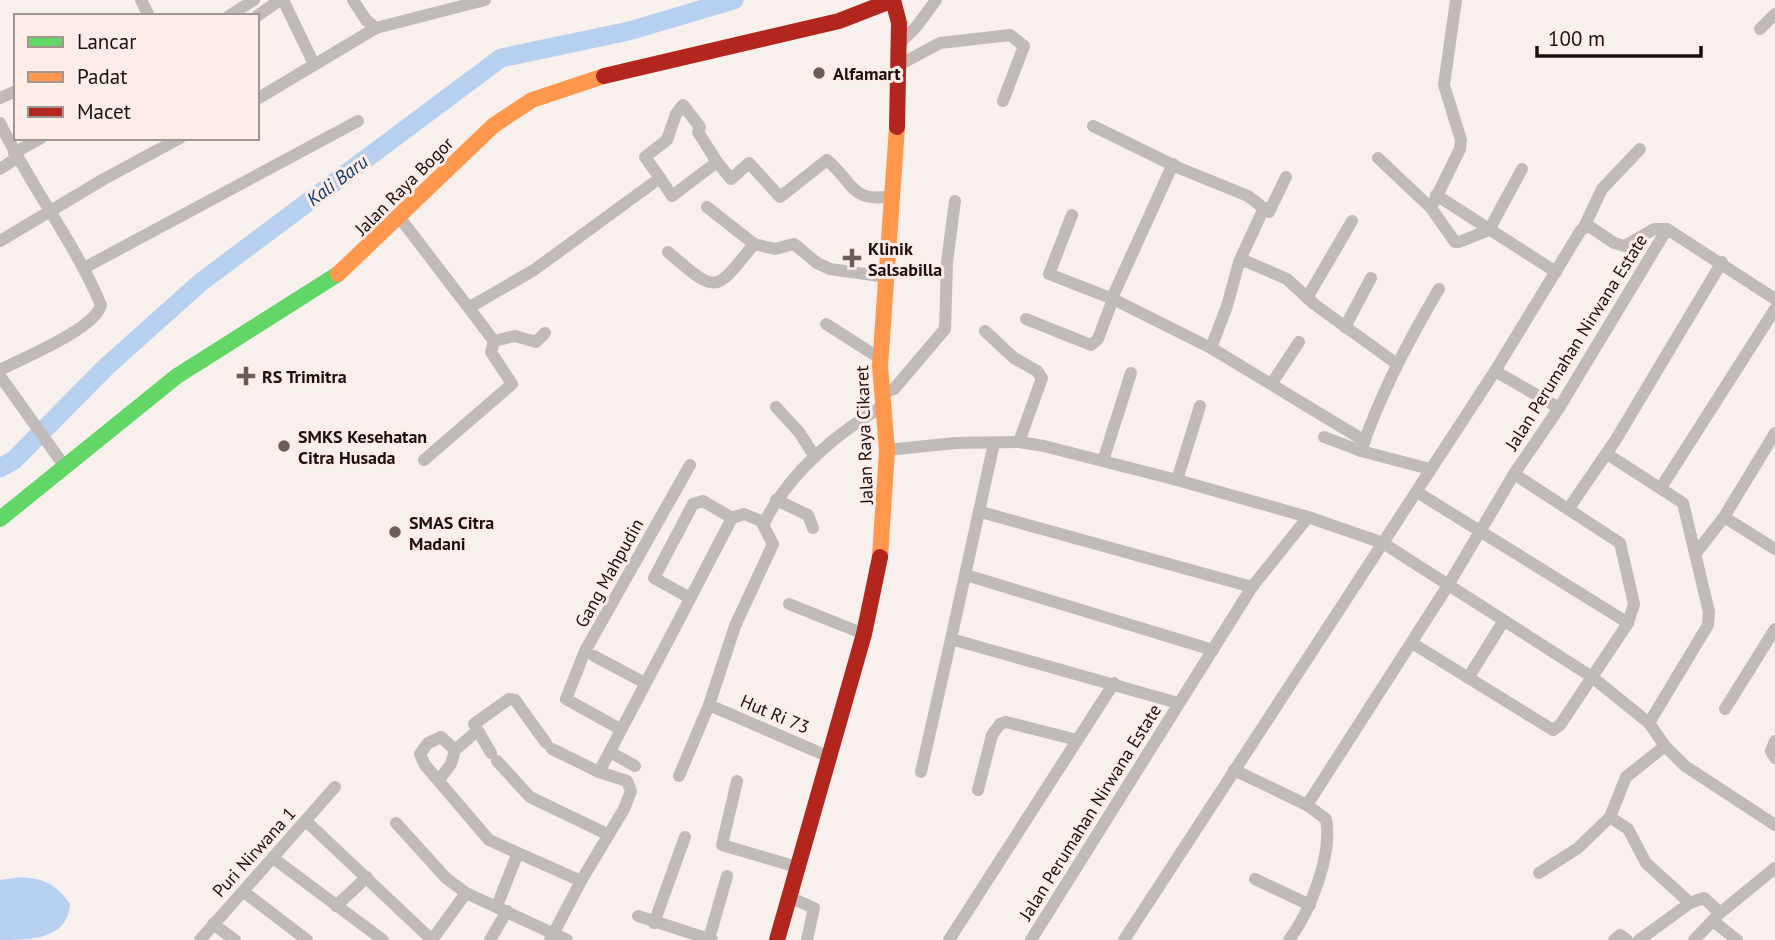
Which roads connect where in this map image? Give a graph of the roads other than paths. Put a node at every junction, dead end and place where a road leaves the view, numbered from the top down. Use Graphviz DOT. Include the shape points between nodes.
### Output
graph roads {
  1 [pos="254,0"];
  2 [pos="281,0"];
  3 [pos="352,0"];
  4 [pos="485,0"];
  5 [pos="861,0"];
  6 [pos="893,0"];
  7 [pos="936,0"];
  8 [pos="1456,0"];
  9 [pos="232,14"];
  10 [pos="1775,14"];
  11 [pos="259,15"];
  12 [pos="376,28"];
  13 [pos="1760,29"];
  14 [pos="900,43"];
  15 [pos="314,64"];
  16 [pos="899,65"];
  17 [pos="259,98"];
  18 [pos="1003,101"];
  19 [pos="358,121"];
  20 [pos="0,123"];
  21 [pos="1093,126"];
  22 [pos="38,140"];
  23 [pos="176,140"];
  24 [pos="1640,149"];
  25 [pos="15,155"];
  26 [pos="1378,158"];
  27 [pos="717,162"];
  28 [pos="1173,164"];
  29 [pos="0,169"];
  30 [pos="1522,169"];
  31 [pos="1286,177"];
  32 [pos="660,178"];
  33 [pos="892,195"];
  34 [pos="1436,195"];
  35 [pos="956,201"];
  36 [pos="707,208"];
  37 [pos="1264,208"];
  38 [pos="1431,208"];
  39 [pos="51,211"];
  40 [pos="1072,215"];
  41 [pos="400,218"];
  42 [pos="1352,221"];
  43 [pos="1584,227"];
  44 [pos="1667,229"];
  45 [pos="1489,230"];
  46 [pos="0,242"];
  47 [pos="754,244"];
  48 [pos="668,252"];
  49 [pos="1239,262"];
  50 [pos="1722,262"];
  51 [pos="84,268"];
  52 [pos="1556,272"];
  53 [pos="887,277"];
  54 [pos="1371,278"];
  55 [pos="1439,289"];
  56 [pos="1112,298"];
  57 [pos="1307,298"];
  58 [pos="1775,299"];
  59 [pos="470,307"];
  60 [pos="1775,309"];
  61 [pos="265,315"];
  62 [pos="1026,319"];
  63 [pos="826,324"];
  64 [pos="1345,327"];
  65 [pos="985,331"];
  66 [pos="545,333"];
  67 [pos="494,341"];
  68 [pos="1299,342"];
  69 [pos="1211,348"];
  70 [pos="881,359"];
  71 [pos="1397,365"];
  72 [pos="0,370"];
  73 [pos="1494,371"];
  74 [pos="1131,373"];
  75 [pos="0,376"];
  76 [pos="1272,383"];
  77 [pos="882,400"];
  78 [pos="1200,406"];
  79 [pos="776,407"];
  80 [pos="1559,408"];
  81 [pos="1775,433"];
  82 [pos="1324,437"];
  83 [pos="1019,442"];
  84 [pos="994,443"];
  85 [pos="1363,446"];
  86 [pos="887,450"];
  87 [pos="1607,454"];
  88 [pos="56,457"];
  89 [pos="815,457"];
  90 [pos="424,460"];
  91 [pos="1103,461"];
  92 [pos="690,465"];
  93 [pos="1430,469"];
  94 [pos="1514,474"];
  95 [pos="1177,480"];
  96 [pos="1662,486"];
  97 [pos="1417,492"];
  98 [pos="776,500"];
  99 [pos="0,502"];
  100 [pos="1569,508"];
  101 [pos="981,512"];
  102 [pos="1308,517"];
  103 [pos="1724,517"];
  104 [pos="732,518"];
  105 [pos="0,519"];
  106 [pos="764,523"];
  107 [pos="813,528"];
  108 [pos="1481,530"];
  109 [pos="1382,543"];
  110 [pos="1775,549"];
  111 [pos="1696,553"];
  112 [pos="633,567"];
  113 [pos="966,575"];
  114 [pos="654,578"];
  115 [pos="1252,587"];
  116 [pos="1447,587"];
  117 [pos="690,598"];
  118 [pos="789,604"];
  119 [pos="1503,622"];
  120 [pos="1628,623"];
  121 [pos="1775,629"];
  122 [pos="863,634"];
  123 [pos="951,639"];
  124 [pos="1412,643"];
  125 [pos="1213,650"];
  126 [pos="594,656"];
  127 [pos="1592,677"];
  128 [pos="1468,678"];
  129 [pos="645,683"];
  130 [pos="1114,683"];
  131 [pos="1178,703"];
  132 [pos="709,705"];
  133 [pos="1725,709"];
  134 [pos="1650,723"];
  135 [pos="620,729"];
  136 [pos="477,731"];
  137 [pos="1077,740"];
  138 [pos="1775,741"];
  139 [pos="1665,746"];
  140 [pos="455,750"];
  141 [pos="610,752"];
  142 [pos="827,756"];
  143 [pos="1775,758"];
  144 [pos="635,766"];
  145 [pos="1234,770"];
  146 [pos="599,772"];
  147 [pos="920,772"];
  148 [pos="679,776"];
  149 [pos="439,780"];
  150 [pos="737,781"];
  151 [pos="335,787"];
  152 [pos="978,790"];
  153 [pos="1307,805"];
  154 [pos="1610,817"];
  155 [pos="306,821"];
  156 [pos="396,823"];
  157 [pos="1775,825"];
  158 [pos="609,835"];
  159 [pos="685,837"];
  160 [pos="517,855"];
  161 [pos="272,858"];
  162 [pos="797,867"];
  163 [pos="1775,868"];
  164 [pos="1539,873"];
  165 [pos="727,876"];
  166 [pos="367,877"];
  167 [pos="1255,879"];
  168 [pos="581,881"];
  169 [pos="244,892"];
  170 [pos="466,893"];
  171 [pos="789,897"];
  172 [pos="1690,903"];
  173 [pos="1310,905"];
  174 [pos="336,906"];
  175 [pos="502,909"];
  176 [pos="638,916"];
  177 [pos="1716,917"];
  178 [pos="654,923"];
  179 [pos="213,924"];
  180 [pos="552,937"];
  181 [pos="711,939"];
  182 [pos="200,940"];
  183 [pos="235,940"];
  184 [pos="307,940"];
  185 [pos="383,940"];
  186 [pos="432,940"];
  187 [pos="490,940"];
  188 [pos="567,940"];
  189 [pos="777,940"];
  190 [pos="807,940"];
  191 [pos="949,940"];
  192 [pos="1031,940"];
  193 [pos="1124,940"];
  194 [pos="1289,940"];
  195 [pos="1614,940"];
  196 [pos="1627,940"];
  197 [pos="1639,940"];
  198 [pos="1694,940"];
  199 [pos="1737,940"];
  1 -- 9 [label="street"];
  2 -- 11 [label="street"];
  2 -- 15 [label="street"];
  3 -- 12 [label="street"];
  4 -- 12 [label="street"];
  5 -- 61 [label="main road, Jalan Raya Bogor" via="587,67 528,89 467,134 360,239"];
  6 -- 14 [label="main road, Jalan Raya Cikaret"];
  6 -- 41 [label="main road, Jalan Raya Bogor" via="839,21 589,79 532,100 494,125"];
  7 -- 14 [label="street"];
  8 -- 34 [label="street" via="1444,85 1461,140"];
  10 -- 13 [label="street"];
  12 -- 15 [label="street"];
  14 -- 16 [label="main road, Jalan Raya Cikaret"];
  15 -- 17 [label="street"];
  16 -- 18 [label="street" via="940,43 1010,35 1024,46"];
  16 -- 33 [label="main road, Jalan Raya Cikaret"];
  19 -- 51 [label="street"];
  20 -- 25 [label="street"];
  21 -- 28 [label="street"];
  22 -- 25 [label="street"];
  23 -- 39 [label="street"];
  24 -- 43 [label="street" via="1602,190"];
  25 -- 29 [label="street"];
  25 -- 39 [label="street"];
  26 -- 38 [label="street"];
  27 -- 32 [label="street" via="672,196"];
  27 -- 32 [label="street" via="683,105 667,140 645,157"];
  27 -- 33 [label="street" via="731,178 749,163 780,197 827,160 863,197"];
  28 -- 37 [label="street" via="1248,195"];
  28 -- 56 [label="street"];
  30 -- 45 [label="street"];
  31 -- 37 [label="street" via="1272,209"];
  32 -- 59 [label="street" via="534,270"];
  33 -- 53 [label="main road, Jalan Raya Cikaret"];
  34 -- 38 [label="street"];
  34 -- 45 [label="street"];
  35 -- 77 [label="street" via="947,262 945,329"];
  36 -- 47 [label="street"];
  37 -- 49 [label="street"];
  38 -- 45 [label="street" via="1455,242"];
  39 -- 46 [label="street"];
  39 -- 51 [label="street"];
  40 -- 56 [label="street" via="1048,273"];
  41 -- 59 [label="street"];
  41 -- 61 [label="main road, Jalan Raya Bogor" via="338,274"];
  42 -- 57 [label="street"];
  43 -- 44 [label="street" via="1625,246 1654,229"];
  43 -- 52 [label="street"];
  44 -- 50 [label="street"];
  44 -- 80 [label="street, Jalan Perumahan Nirwana Estate"];
  45 -- 52 [label="street"];
  47 -- 48 [label="street" via="718,284 704,282"];
  47 -- 53 [label="street" via="775,249 794,244 830,269"];
  49 -- 57 [label="street" via="1287,279"];
  49 -- 69 [label="street"];
  50 -- 58 [label="street"];
  50 -- 87 [label="street"];
  51 -- 72 [label="street" via="101,305 97,315"];
  52 -- 73 [label="street"];
  53 -- 70 [label="main road, Jalan Raya Cikaret"];
  54 -- 64 [label="street"];
  55 -- 71 [label="street"];
  56 -- 62 [label="street" via="1098,340 1091,345"];
  56 -- 69 [label="street"];
  57 -- 64 [label="street"];
  59 -- 67 [label="street"];
  60 -- 96 [label="street"];
  61 -- 88 [label="main road, Jalan Raya Bogor" via="164,369"];
  63 -- 70 [label="street"];
  64 -- 71 [label="street"];
  65 -- 83 [label="street" via="1042,378"];
  66 -- 67 [label="street" via="536,342 515,336"];
  67 -- 90 [label="street" via="491,352 511,387"];
  68 -- 76 [label="street"];
  69 -- 76 [label="street"];
  70 -- 77 [label="main road, Jalan Raya Cikaret"];
  71 -- 85 [label="street"];
  73 -- 80 [label="street"];
  73 -- 93 [label="street"];
  74 -- 91 [label="street"];
  75 -- 88 [label="street"];
  76 -- 85 [label="street"];
  77 -- 86 [label="main road, Jalan Raya Cikaret"];
  77 -- 89 [label="street"];
  78 -- 95 [label="street"];
  79 -- 89 [label="street"];
  80 -- 94 [label="street, Jalan Perumahan Nirwana Estate"];
  81 -- 103 [label="street"];
  82 -- 85 [label="street"];
  83 -- 84 [label="street"];
  83 -- 91 [label="street"];
  84 -- 86 [label="street"];
  84 -- 101 [label="street"];
  85 -- 93 [label="street"];
  86 -- 122 [label="main road, Jalan Raya Cikaret" via="883,542"];
  87 -- 96 [label="street"];
  87 -- 100 [label="street"];
  88 -- 99 [label="main road, Jalan Raya Bogor"];
  88 -- 105 [label="main road, Jalan Raya Bogor"];
  89 -- 98 [label="street"];
  91 -- 95 [label="street"];
  92 -- 112 [label="street, Gang Mahpudin"];
  93 -- 97 [label="street"];
  94 -- 100 [label="street, Jalan Perumahan Nirwana Estate"];
  94 -- 108 [label="street, Jalan Perumahan Nirwana Estate"];
  95 -- 102 [label="street"];
  96 -- 111 [label="street" via="1683,503"];
  97 -- 108 [label="street"];
  97 -- 109 [label="street"];
  98 -- 106 [label="street"];
  98 -- 107 [label="street" via="808,515"];
  100 -- 120 [label="street, Jalan Perumahan Nirwana Estate" via="1623,547 1634,604"];
  101 -- 113 [label="street"];
  101 -- 115 [label="street"];
  102 -- 109 [label="street"];
  102 -- 115 [label="street, Jalan Perumahan Nirwana Estate"];
  103 -- 110 [label="street"];
  103 -- 111 [label="street"];
  104 -- 106 [label="street" via="744,514"];
  104 -- 114 [label="street" via="708,503 693,504"];
  104 -- 117 [label="street"];
  106 -- 132 [label="street" via="772,550 735,626"];
  108 -- 116 [label="street, Jalan Perumahan Nirwana Estate"];
  108 -- 120 [label="street"];
  109 -- 116 [label="street"];
  109 -- 145 [label="street"];
  111 -- 134 [label="street" via="1708,625"];
  112 -- 114 [label="street"];
  112 -- 135 [label="street, Gang Mahpudin" via="586,651 566,700"];
  113 -- 123 [label="street"];
  113 -- 125 [label="street"];
  114 -- 117 [label="street"];
  115 -- 125 [label="street, Jalan Perumahan Nirwana Estate"];
  116 -- 119 [label="street"];
  116 -- 124 [label="street, Jalan Perumahan Nirwana Estate"];
  117 -- 129 [label="street"];
  118 -- 122 [label="street"];
  119 -- 127 [label="street"];
  119 -- 128 [label="street"];
  120 -- 127 [label="street, Jalan Perumahan Nirwana Estate"];
  121 -- 133 [label="street"];
  122 -- 142 [label="main road, Jalan Raya Cikaret"];
  123 -- 130 [label="street, Jalan Perumahan Nirwana Estate"];
  123 -- 147 [label="street"];
  124 -- 128 [label="street, Jalan Perumahan Nirwana Estate"];
  124 -- 153 [label="street, Jalan Perumahan Nirwana Estate"];
  125 -- 131 [label="street, Jalan Perumahan Nirwana Estate"];
  126 -- 129 [label="street"];
  127 -- 128 [label="street, Jalan Perumahan Nirwana Estate" via="1553,730"];
  127 -- 134 [label="street"];
  129 -- 135 [label="street"];
  130 -- 131 [label="street, Jalan Perumahan Nirwana Estate"];
  130 -- 137 [label="street"];
  131 -- 192 [label="street, Jalan Perumahan Nirwana Estate"];
  132 -- 142 [label="street, Hut Ri 73"];
  132 -- 148 [label="street"];
  134 -- 139 [label="street"];
  135 -- 141 [label="street"];
  136 -- 140 [label="street"];
  136 -- 146 [label="street" via="476,719 509,699 515,700 549,746"];
  136 -- 158 [label="street" via="530,797"];
  137 -- 152 [label="street" via="1000,724 992,735"];
  137 -- 191 [label="street"];
  138 -- 143 [label="street" via="1771,751"];
  139 -- 154 [label="street" via="1626,777"];
  139 -- 157 [label="street" via="1685,766"];
  140 -- 149 [label="street" via="452,764"];
  140 -- 149 [label="street" via="441,737 422,749 422,761"];
  141 -- 144 [label="street"];
  141 -- 146 [label="street"];
  142 -- 162 [label="main road, Jalan Raya Cikaret"];
  145 -- 153 [label="street"];
  145 -- 193 [label="street"];
  146 -- 158 [label="street" via="627,781 631,791"];
  149 -- 160 [label="street" via="489,840"];
  150 -- 162 [label="street" via="722,845"];
  151 -- 155 [label="street, Puri Nirwana 1"];
  153 -- 173 [label="street" via="1326,819 1328,831"];
  154 -- 164 [label="street" via="1578,848"];
  154 -- 172 [label="street" via="1628,829 1646,863"];
  155 -- 161 [label="street, Puri Nirwana 1"];
  155 -- 166 [label="street"];
  156 -- 170 [label="street"];
  158 -- 168 [label="street"];
  159 -- 178 [label="street"];
  160 -- 168 [label="street"];
  160 -- 175 [label="street"];
  161 -- 169 [label="street, Puri Nirwana 1"];
  161 -- 174 [label="street"];
  162 -- 171 [label="main road, Jalan Raya Cikaret"];
  163 -- 177 [label="street"];
  165 -- 181 [label="street"];
  166 -- 174 [label="street"];
  166 -- 186 [label="street"];
  167 -- 173 [label="street"];
  168 -- 180 [label="street"];
  169 -- 179 [label="street, Puri Nirwana 1"];
  169 -- 184 [label="street"];
  170 -- 175 [label="street"];
  170 -- 186 [label="street"];
  171 -- 189 [label="main road, Jalan Raya Cikaret"];
  171 -- 190 [label="street" via="814,908"];
  172 -- 177 [label="street" via="1704,898"];
  172 -- 197 [label="street"];
  173 -- 194 [label="street"];
  174 -- 185 [label="street"];
  175 -- 180 [label="street"];
  175 -- 187 [label="street"];
  176 -- 178 [label="street"];
  177 -- 198 [label="street"];
  177 -- 199 [label="street"];
  178 -- 181 [label="street"];
  179 -- 182 [label="street, Puri Nirwana 1"];
  179 -- 183 [label="street"];
  180 -- 188 [label="street"];
  195 -- 196 [label="street" via="1620,935"];
}
